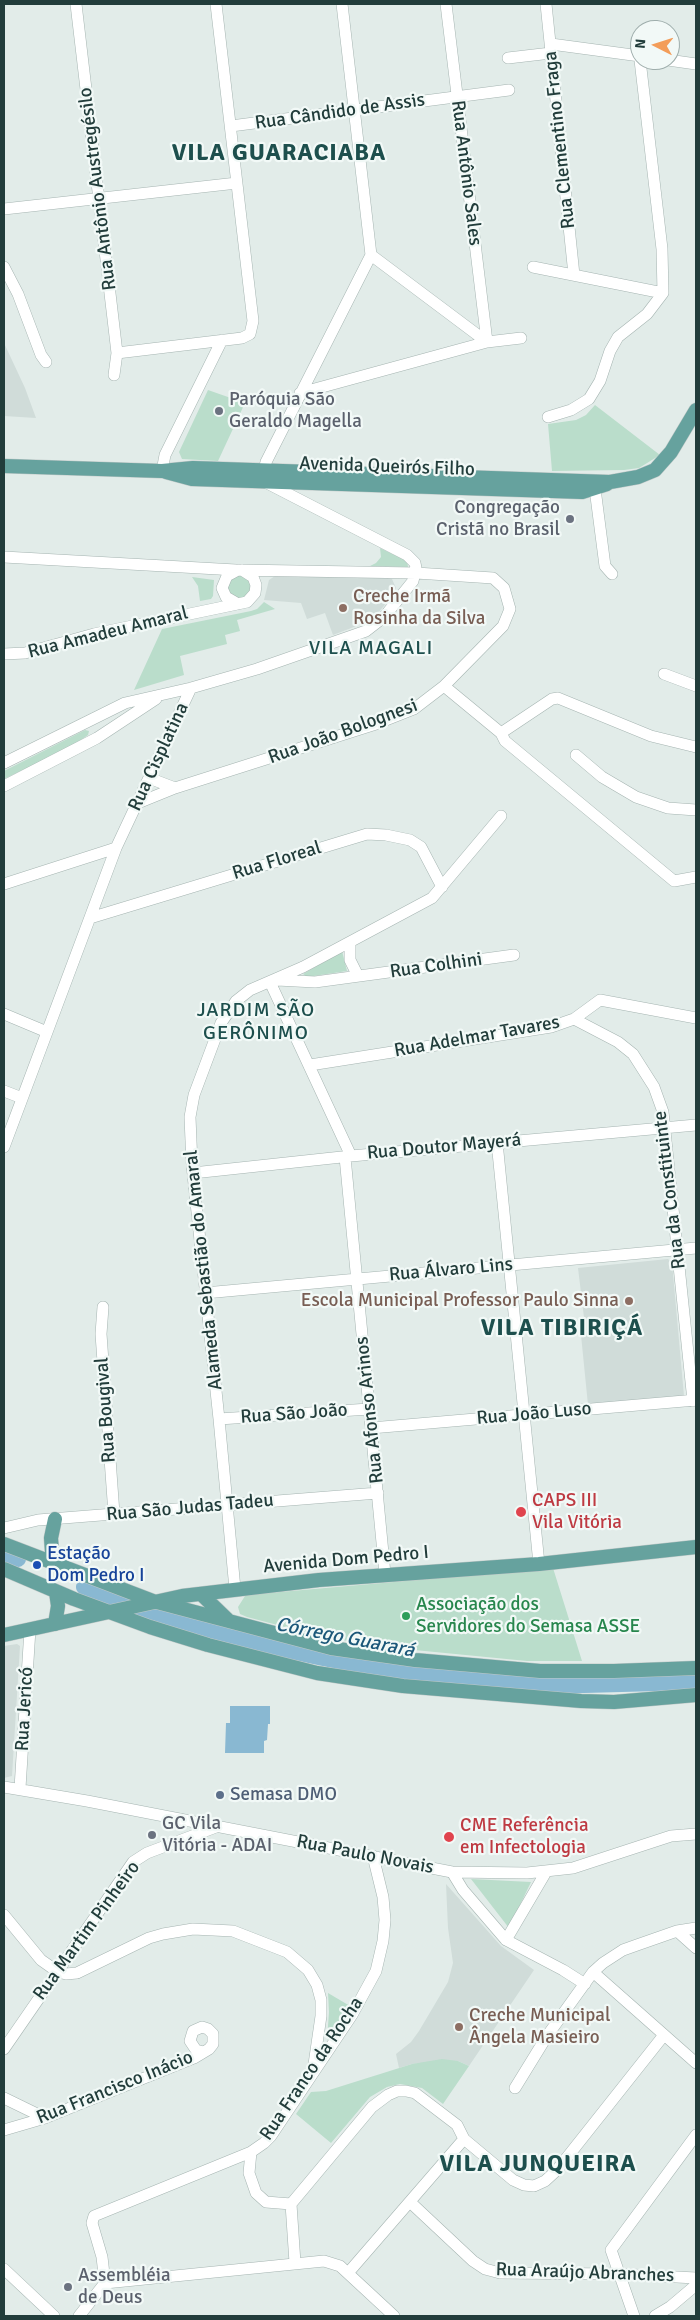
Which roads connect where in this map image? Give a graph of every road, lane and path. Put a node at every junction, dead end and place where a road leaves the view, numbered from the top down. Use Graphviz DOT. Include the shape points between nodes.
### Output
graph roads {
  1 [pos="76,4"];
  2 [pos="216,4"];
  3 [pos="342,4"];
  4 [pos="446,4"];
  5 [pos="546,4"];
  6 [pos="551,48"];
  7 [pos="630,56"];
  8 [pos="508,58"];
  9 [pos="680,62"];
  10 [pos="696,64"];
  11 [pos="642,70"];
  12 [pos="509,90"];
  13 [pos="456,96"];
  14 [pos="354,111"];
  15 [pos="230,126"];
  16 [pos="237,183"];
  17 [pos="99,199"];
  18 [pos="4,209"];
  19 [pos="371,255"];
  20 [pos="4,267"];
  21 [pos="533,268"];
  22 [pos="574,276"];
  23 [pos="663,293"];
  24 [pos="520,338"];
  25 [pos="222,340"];
  26 [pos="487,342"];
  27 [pos="117,353"];
  28 [pos="46,362"];
  29 [pos="114,375"];
  30 [pos="300,393"];
  31 [pos="696,410"];
  32 [pos="548,417"];
  33 [pos="4,466"];
  34 [pos="162,471"];
  35 [pos="264,476"];
  36 [pos="299,477"];
  37 [pos="594,485"];
  38 [pos="300,501"];
  39 [pos="4,557"];
  40 [pos="218,569"];
  41 [pos="240,570"];
  42 [pos="269,571"];
  43 [pos="416,573"];
  44 [pos="612,574"];
  45 [pos="224,579"];
  46 [pos="256,585"];
  47 [pos="223,593"];
  48 [pos="238,604"];
  49 [pos="213,608"];
  50 [pos="4,654"];
  51 [pos="664,674"];
  52 [pos="444,686"];
  53 [pos="696,686"];
  54 [pos="191,688"];
  55 [pos="164,694"];
  56 [pos="501,733"];
  57 [pos="696,746"];
  58 [pos="576,755"];
  59 [pos="4,763"];
  60 [pos="150,778"];
  61 [pos="4,786"];
  62 [pos="175,788"];
  63 [pos="138,803"];
  64 [pos="696,810"];
  65 [pos="501,816"];
  66 [pos="116,848"];
  67 [pos="696,877"];
  68 [pos="4,884"];
  69 [pos="442,887"];
  70 [pos="90,918"];
  71 [pos="350,942"];
  72 [pos="514,955"];
  73 [pos="358,976"];
  74 [pos="273,981"];
  75 [pos="4,1014"];
  76 [pos="696,1018"];
  77 [pos="574,1019"];
  78 [pos="47,1032"];
  79 [pos="310,1065"];
  80 [pos="4,1092"];
  81 [pos="22,1098"];
  82 [pos="696,1125"];
  83 [pos="665,1127"];
  84 [pos="497,1142"];
  85 [pos="4,1147"];
  86 [pos="348,1156"];
  87 [pos="193,1173"];
  88 [pos="696,1248"];
  89 [pos="678,1250"];
  90 [pos="509,1265"];
  91 [pos="357,1279"];
  92 [pos="205,1293"];
  93 [pos="103,1307"];
  94 [pos="694,1400"];
  95 [pos="369,1409"];
  96 [pos="524,1416"];
  97 [pos="220,1419"];
  98 [pos="371,1428"];
  99 [pos="378,1492"];
  100 [pos="227,1506"];
  101 [pos="114,1514"];
  102 [pos="55,1519"];
  103 [pos="4,1528"];
  104 [pos="4,1544"];
  105 [pos="696,1547"];
  106 [pos="539,1564"];
  107 [pos="56,1565"];
  108 [pos="4,1570"];
  109 [pos="385,1574"];
  110 [pos="235,1589"];
  111 [pos="56,1592"];
  112 [pos="201,1594"];
  113 [pos="148,1602"];
  114 [pos="115,1610"];
  115 [pos="229,1622"];
  116 [pos="55,1624"];
  117 [pos="30,1630"];
  118 [pos="4,1635"];
  119 [pos="696,1668"];
  120 [pos="696,1695"];
  121 [pos="4,1787"];
  122 [pos="20,1788"];
  123 [pos="218,1826"];
  124 [pos="696,1834"];
  125 [pos="373,1856"];
  126 [pos="452,1872"];
  127 [pos="546,1872"];
  128 [pos="4,1915"];
  129 [pos="696,1928"];
  130 [pos="677,1931"];
  131 [pos="506,1940"];
  132 [pos="696,1948"];
  133 [pos="58,1972"];
  134 [pos="594,1972"];
  135 [pos="585,1984"];
  136 [pos="664,2035"];
  137 [pos="4,2049"];
  138 [pos="203,2052"];
  139 [pos="696,2063"];
  140 [pos="312,2075"];
  141 [pos="515,2088"];
  142 [pos="4,2098"];
  143 [pos="45,2118"];
  144 [pos="4,2130"];
  145 [pos="696,2135"];
  146 [pos="464,2139"];
  147 [pos="251,2152"];
  148 [pos="410,2202"];
  149 [pos="291,2204"];
  150 [pos="295,2263"];
  151 [pos="4,2270"];
  152 [pos="348,2273"];
  153 [pos="619,2274"];
  154 [pos="696,2278"];
  155 [pos="105,2283"];
  156 [pos="696,2285"];
  157 [pos="54,2316"];
  158 [pos="79,2316"];
  159 [pos="394,2316"];
  160 [pos="634,2316"];
  161 [pos="655,2316"];
  1 -- 17 [label="street, Rua Antônio Austregésilo"];
  2 -- 15 [label="street"];
  3 -- 14 [label="street"];
  4 -- 13 [label="street, Rua Antônio Sales"];
  5 -- 6 [label="street, Rua Clementino Fraga"];
  6 -- 7 [label="street"];
  6 -- 8 [label="street"];
  6 -- 22 [label="street, Rua Clementino Fraga"];
  9 -- 10 [label="street"];
  11 -- 23 [label="street" via="662,241"];
  12 -- 13 [label="street, Rua Cândido de Assis"];
  13 -- 14 [label="street, Rua Cândido de Assis"];
  13 -- 26 [label="street, Rua Antônio Sales"];
  14 -- 15 [label="street, Rua Cândido de Assis"];
  14 -- 19 [label="street"];
  15 -- 16 [label="street"];
  16 -- 17 [label="street"];
  16 -- 25 [label="street" via="253,321 248,336"];
  17 -- 18 [label="street"];
  17 -- 27 [label="street, Rua Antônio Austregésilo"];
  19 -- 26 [label="street"];
  19 -- 30 [label="street"];
  20 -- 28 [label="street"];
  21 -- 22 [label="street"];
  22 -- 23 [label="street"];
  23 -- 32 [label="street" via="646,314 618,337 600,381 589,398 571,410"];
  24 -- 26 [label="street"];
  25 -- 27 [label="street"];
  25 -- 34 [label="street" via="165,455"];
  26 -- 30 [label="street"];
  27 -- 29 [label="street, Rua Antônio Austregésilo"];
  30 -- 35 [label="street"];
  31 -- 37 [label="main road, Avenida Queirós Filho" via="671,452 648,474"];
  33 -- 34 [label="main road, Avenida Queirós Filho"];
  34 -- 35 [label="main road, Avenida Queirós Filho" via="186,479"];
  35 -- 36 [label="main road, Avenida Queirós Filho"];
  35 -- 38 [label="street"];
  36 -- 37 [label="main road, Avenida Queirós Filho" via="487,483 582,492"];
  36 -- 38 [label="street"];
  37 -- 44 [label="street" via="605,566"];
  38 -- 43 [label="street" via="407,555 415,563"];
  39 -- 40 [label="street, Rua João Bolognesi"];
  40 -- 41 [label="street, Rua João Bolognesi"];
  40 -- 45 [label="street"];
  41 -- 42 [label="street, Rua João Bolognesi"];
  41 -- 45 [label="street"];
  41 -- 46 [label="street" via="253,577"];
  42 -- 43 [label="street, Rua João Bolognesi"];
  42 -- 46 [label="street"];
  43 -- 52 [label="street, Rua João Bolognesi" via="487,576 499,582 508,594 510,609 503,626"];
  43 -- 54 [label="street, Rua Cisplatina" via="384,617 366,631"];
  45 -- 47 [label="street"];
  46 -- 48 [label="street" via="253,597"];
  47 -- 48 [label="street" via="229,601"];
  47 -- 49 [label="street, Rua Amadeu Amaral"];
  48 -- 49 [label="street, Rua Amadeu Amaral"];
  49 -- 50 [label="street, Rua Amadeu Amaral" via="25,653"];
  51 -- 53 [label="street"];
  52 -- 56 [label="street"];
  52 -- 62 [label="street, Rua João Bolognesi" via="404,714"];
  54 -- 55 [label="street"];
  54 -- 60 [label="street, Rua Cisplatina"];
  55 -- 59 [label="street" via="125,702"];
  55 -- 61 [label="street" via="89,743"];
  56 -- 57 [label="street" via="558,698 651,736"];
  56 -- 67 [label="street" via="505,741 674,881"];
  58 -- 64 [label="street" via="602,777 636,797 668,808"];
  60 -- 62 [label="street"];
  60 -- 63 [label="street, Rua Cisplatina"];
  62 -- 63 [label="street, Rua João Bolognesi"];
  63 -- 66 [label="street, Rua Cisplatina"];
  65 -- 69 [label="street, Alameda Sebastião do Amaral"];
  66 -- 68 [label="street"];
  66 -- 70 [label="street, Rua Cisplatina"];
  69 -- 70 [label="street, Rua Floreal" via="416,843 367,834"];
  69 -- 71 [label="street, Alameda Sebastião do Amaral" via="424,903"];
  70 -- 78 [label="street, Rua Cisplatina"];
  71 -- 73 [label="street" via="350,960"];
  71 -- 74 [label="street, Alameda Sebastião do Amaral"];
  72 -- 73 [label="street, Rua Colhini"];
  73 -- 74 [label="street, Rua Colhini" via="315,982"];
  74 -- 79 [label="street, Rua Afonso Arinos"];
  74 -- 87 [label="street, Alameda Sebastião do Amaral" via="242,995 221,1023 192,1105"];
  75 -- 78 [label="street"];
  76 -- 77 [label="street, Rua Adelmar Tavares" via="600,1000"];
  77 -- 79 [label="street, Rua Adelmar Tavares" via="551,1027"];
  77 -- 83 [label="street, Rua da Constituinte" via="618,1042 633,1054 654,1087"];
  78 -- 81 [label="street, Rua Cisplatina"];
  79 -- 86 [label="street, Rua Afonso Arinos"];
  80 -- 81 [label="street"];
  81 -- 85 [label="street, Rua Cisplatina"];
  82 -- 83 [label="street, Rua Doutor Mayerá"];
  83 -- 84 [label="street, Rua Doutor Mayerá"];
  83 -- 89 [label="street, Rua da Constituinte"];
  84 -- 86 [label="street, Rua Doutor Mayerá"];
  84 -- 90 [label="street"];
  86 -- 87 [label="street, Rua Doutor Mayerá"];
  86 -- 91 [label="street, Rua Afonso Arinos"];
  87 -- 92 [label="street, Alameda Sebastião do Amaral"];
  88 -- 89 [label="street, Rua Álvaro Lins"];
  89 -- 90 [label="street, Rua Álvaro Lins"];
  89 -- 94 [label="street, Rua da Constituinte"];
  90 -- 91 [label="street, Rua Álvaro Lins"];
  90 -- 96 [label="street"];
  91 -- 92 [label="street, Rua Álvaro Lins"];
  91 -- 95 [label="street, Rua Afonso Arinos"];
  92 -- 97 [label="street, Alameda Sebastião do Amaral"];
  93 -- 101 [label="street, Rua Bougival" via="101,1334"];
  94 -- 96 [label="street, Rua João Luso"];
  95 -- 97 [label="street, Rua São João"];
  95 -- 98 [label="street, Rua Afonso Arinos"];
  96 -- 98 [label="street, Rua João Luso"];
  96 -- 106 [label="street"];
  97 -- 100 [label="street, Alameda Sebastião do Amaral"];
  98 -- 99 [label="street, Rua Afonso Arinos"];
  99 -- 100 [label="street, Rua São Judas Tadeu"];
  99 -- 109 [label="street, Rua Afonso Arinos"];
  100 -- 101 [label="street, Rua São Judas Tadeu"];
  100 -- 110 [label="street, Alameda Sebastião do Amaral"];
  101 -- 102 [label="street, Rua São Judas Tadeu"];
  102 -- 103 [label="street, Rua São Judas Tadeu"];
  102 -- 107 [label="main road" via="51,1538"];
  104 -- 107 [label="main road"];
  105 -- 106 [label="main road, Avenida Dom Pedro I"];
  106 -- 109 [label="main road, Avenida Dom Pedro I"];
  107 -- 113 [label="main road"];
  108 -- 111 [label="main road"];
  109 -- 110 [label="main road, Avenida Dom Pedro I"];
  110 -- 112 [label="main road, Avenida Dom Pedro I"];
  110 -- 115 [label="main road" via="227,1605"];
  111 -- 114 [label="main road"];
  111 -- 116 [label="main road"];
  112 -- 113 [label="main road, Avenida Dom Pedro I"];
  112 -- 115 [label="main road"];
  113 -- 114 [label="main road, Avenida Dom Pedro I"];
  113 -- 115 [label="main road"];
  114 -- 116 [label="main road, Avenida Dom Pedro I"];
  114 -- 120 [label="main road" via="150,1628 208,1646 363,1681 488,1695 581,1701"];
  115 -- 119 [label="main road" via="331,1648 487,1667 605,1672"];
  116 -- 117 [label="main road, Avenida Dom Pedro I"];
  117 -- 118 [label="main road, Avenida Dom Pedro I"];
  117 -- 122 [label="street, Rua Jericó"];
  121 -- 122 [label="street, Rua Paulo Novais"];
  122 -- 123 [label="street, Rua Paulo Novais"];
  123 -- 125 [label="street, Rua Paulo Novais"];
  123 -- 133 [label="street, Rua Martim Pinheiro" via="147,1853 133,1862"];
  124 -- 127 [label="street, Rua Paulo Novais" via="671,1836 599,1861"];
  125 -- 126 [label="street, Rua Paulo Novais"];
  125 -- 140 [label="street, Rua Franco da Rocha" via="385,1920 376,1971 352,2015"];
  126 -- 127 [label="street, Rua Paulo Novais"];
  126 -- 131 [label="street" via="463,1890"];
  127 -- 131 [label="street"];
  128 -- 133 [label="street" via="41,1960"];
  129 -- 130 [label="street"];
  130 -- 132 [label="street"];
  130 -- 134 [label="street" via="623,1950"];
  131 -- 135 [label="street"];
  133 -- 137 [label="street, Rua Martim Pinheiro"];
  133 -- 140 [label="street" via="77,1973 163,1934 204,1928 244,1934 288,1952 300,1961 317,1985 321,2016"];
  134 -- 135 [label="street"];
  134 -- 136 [label="street"];
  135 -- 141 [label="street"];
  136 -- 139 [label="street"];
  136 -- 146 [label="street" via="557,2170 541,2184 524,2185 513,2180"];
  138 -- 138 [label="street, Rua Francisco Inácio" via="213,2044 214,2037 211,2031 198,2028 190,2037 193,2048"];
  138 -- 143 [label="street, Rua Francisco Inácio"];
  140 -- 147 [label="street, Rua Franco da Rocha" via="271,2136"];
  142 -- 143 [label="street"];
  143 -- 144 [label="street, Rua Francisco Inácio"];
  145 -- 153 [label="street" via="613,2244 612,2256"];
  146 -- 148 [label="street"];
  146 -- 149 [label="street" via="457,2125 415,2093 396,2091 372,2107"];
  147 -- 149 [label="street" via="249,2173 256,2193 266,2202"];
  147 -- 155 [label="street, Rua Franco da Rocha" via="97,2214 92,2224 102,2257"];
  148 -- 152 [label="street"];
  148 -- 153 [label="street, Rua Araújo Abranches" via="485,2269 512,2274"];
  149 -- 150 [label="street"];
  150 -- 152 [label="street" via="332,2262"];
  150 -- 155 [label="street"];
  151 -- 157 [label="street"];
  152 -- 159 [label="street"];
  153 -- 154 [label="street, Rua Araújo Abranches"];
  153 -- 160 [label="street"];
  155 -- 158 [label="street"];
  156 -- 161 [label="street"];
}
